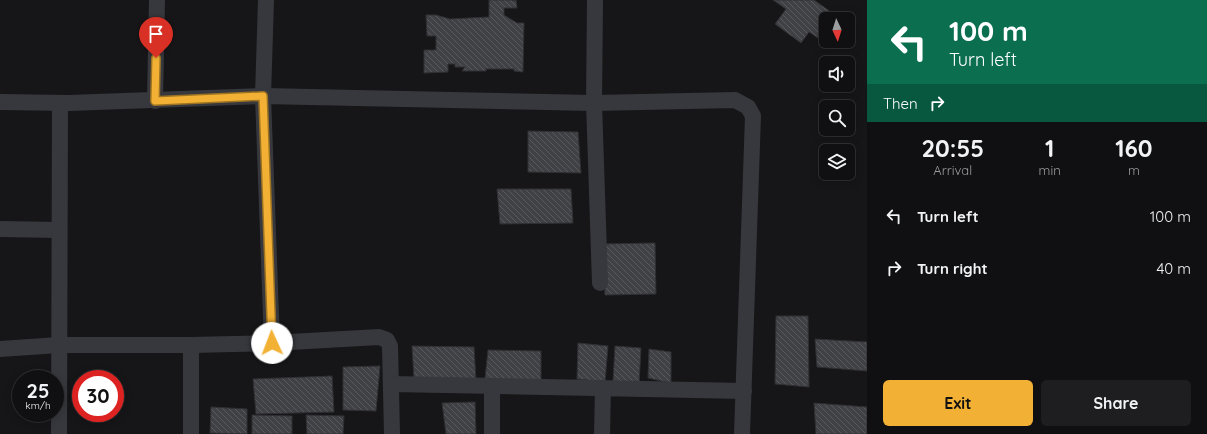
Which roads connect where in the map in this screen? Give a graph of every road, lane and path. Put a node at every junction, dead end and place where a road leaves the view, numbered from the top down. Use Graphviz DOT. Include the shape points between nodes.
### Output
graph roads {
  1 [pos="157,0"];
  2 [pos="266,0"];
  3 [pos="595,0"];
  4 [pos="263,96"];
  5 [pos="155,101"];
  6 [pos="0,102"];
  7 [pos="60,103"];
  8 [pos="594,103"];
  9 [pos="0,229"];
  10 [pos="59,230"];
  11 [pos="600,283"];
  12 [pos="272,343"];
  13 [pos="59,344"];
  14 [pos="191,345"];
  15 [pos="0,349"];
  16 [pos="391,384"];
  17 [pos="492,386"];
  18 [pos="603,388"];
  19 [pos="744,391"];
  20 [pos="59,434"];
  21 [pos="190,434"];
  22 [pos="392,434"];
  23 [pos="492,434"];
  24 [pos="602,434"];
  25 [pos="742,434"];
  1 -- 5 [label="street"];
  2 -- 4 [label="street"];
  3 -- 8 [label="street"];
  4 -- 5 [label="street"];
  4 -- 8 [label="street"];
  4 -- 12 [label="street"];
  5 -- 7 [label="street"];
  6 -- 7 [label="street"];
  7 -- 10 [label="street"];
  8 -- 11 [label="street"];
  8 -- 19 [label="street" via="735,100 748,107 753,116"];
  9 -- 10 [label="street"];
  10 -- 13 [label="street"];
  12 -- 14 [label="street"];
  12 -- 16 [label="street" via="379,337 387,340 390,346"];
  13 -- 14 [label="street"];
  13 -- 15 [label="street"];
  13 -- 20 [label="street"];
  14 -- 21 [label="street"];
  16 -- 17 [label="street"];
  16 -- 22 [label="street"];
  17 -- 18 [label="street"];
  17 -- 23 [label="street"];
  18 -- 19 [label="street"];
  18 -- 24 [label="street"];
  19 -- 25 [label="street"];
}
